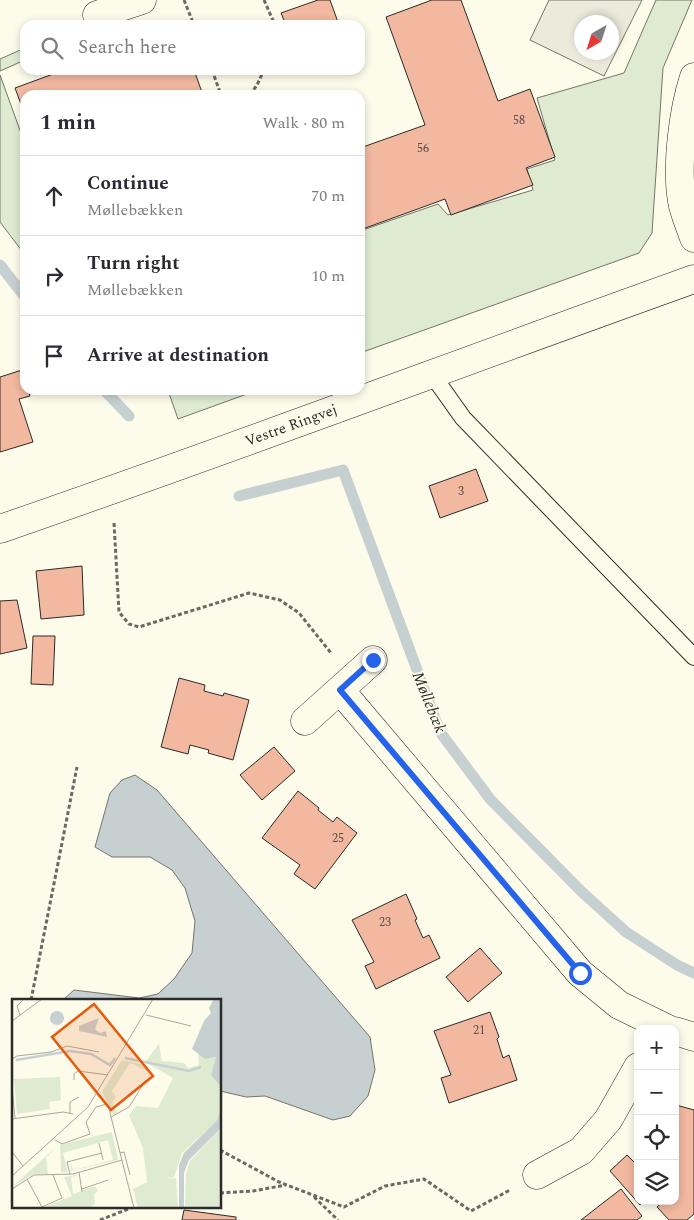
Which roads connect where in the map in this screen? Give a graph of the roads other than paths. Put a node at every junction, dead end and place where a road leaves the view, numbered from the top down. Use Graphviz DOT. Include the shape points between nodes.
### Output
graph roads {
  1 [pos="142,0"];
  2 [pos="97,15"];
  3 [pos="692,91"];
  4 [pos="694,238"];
  5 [pos="694,279"];
  6 [pos="431,373"];
  7 [pos="0,530"];
  8 [pos="694,657"];
  9 [pos="373,660"];
  10 [pos="340,690"];
  11 [pos="305,721"];
  12 [pos="658,1025"];
  13 [pos="679,1033"];
  14 [pos="694,1037"];
  15 [pos="636,1070"];
  16 [pos="537,1175"];
  1 -- 2 [label="street"];
  3 -- 4 [label="street" via="680,158 682,201"];
  5 -- 6 [label="street, Vestre Ringvej"];
  6 -- 7 [label="street, Vestre Ringvej"];
  6 -- 8 [label="lane" via="463,418"];
  9 -- 10 [label="street"];
  10 -- 11 [label="street"];
  10 -- 12 [label="street" via="580,973 619,1005"];
  13 -- 14 [label="street"];
  15 -- 16 [label="street" via="608,1120 581,1151"];
}
